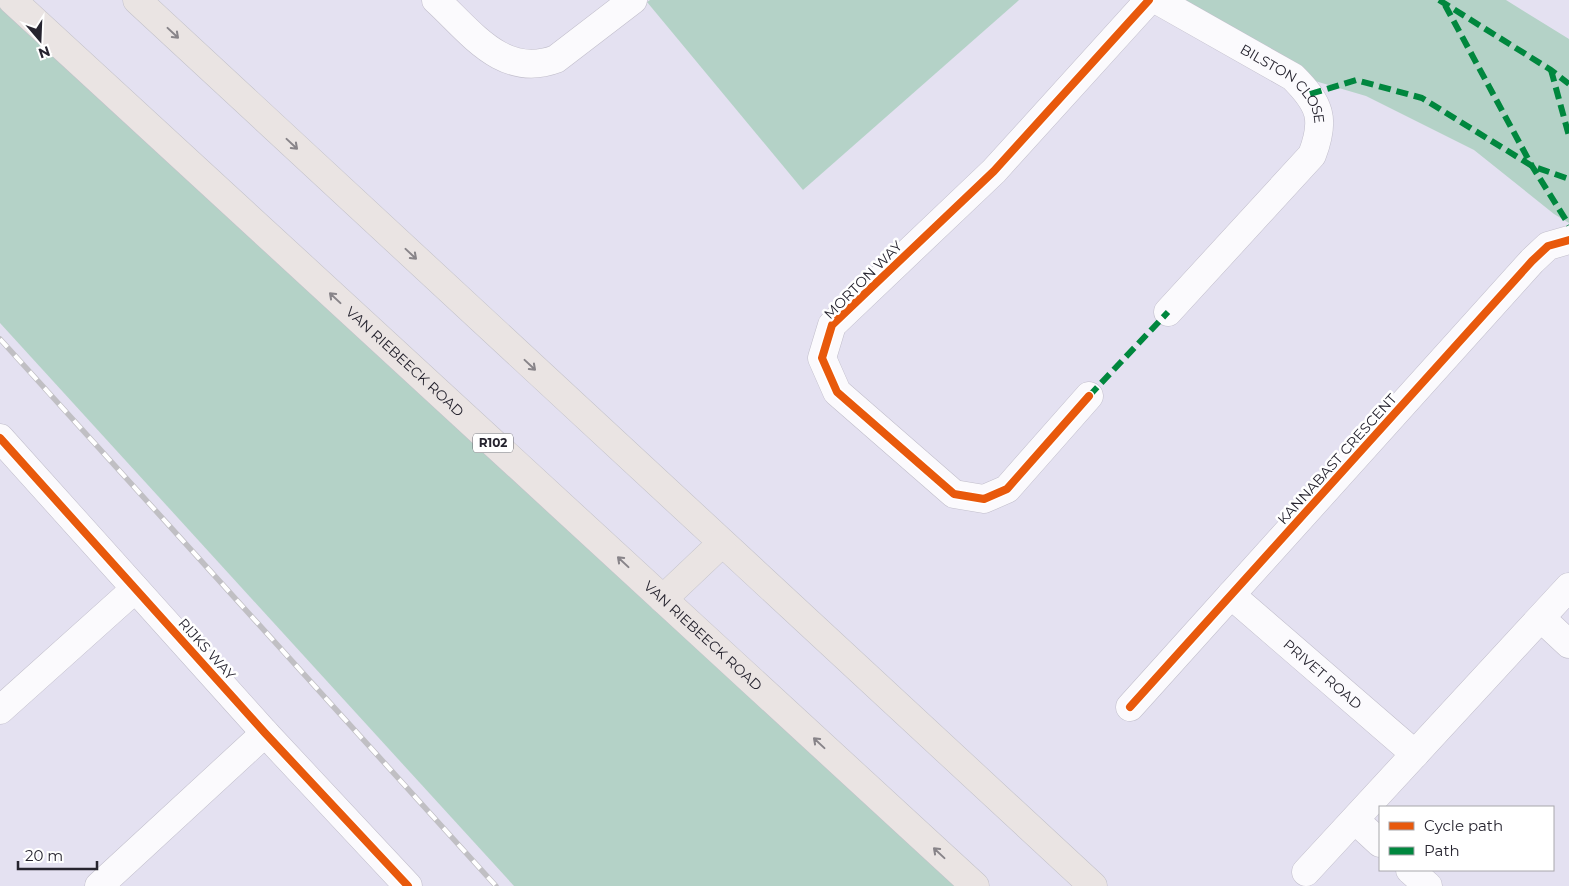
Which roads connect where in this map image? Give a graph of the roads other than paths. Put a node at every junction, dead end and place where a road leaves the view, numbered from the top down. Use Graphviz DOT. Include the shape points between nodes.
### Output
graph roads {
  1 [pos="12,0"];
  2 [pos="137,0"];
  3 [pos="436,0"];
  4 [pos="633,0"];
  5 [pos="1149,0"];
  6 [pos="1157,0"];
  7 [pos="1569,240"];
  8 [pos="1168,312"];
  9 [pos="1089,396"];
  10 [pos="1,441"];
  11 [pos="722,543"];
  12 [pos="1569,587"];
  13 [pos="135,588"];
  14 [pos="1231,595"];
  15 [pos="663,600"];
  16 [pos="1541,618"];
  17 [pos="1569,644"];
  18 [pos="1130,707"];
  19 [pos="0,710"];
  20 [pos="265,733"];
  21 [pos="1415,754"];
  22 [pos="1355,820"];
  23 [pos="1379,842"];
  24 [pos="1411,871"];
  25 [pos="1306,872"];
  26 [pos="397,882"];
  27 [pos="100,886"];
  28 [pos="975,886"];
  29 [pos="1093,886"];
  30 [pos="1428,886"];
  15 -- 1 [label="main road, VAN RIEBEECK ROAD / R102, one-way"];
  2 -- 11 [label="main road, one-way"];
  3 -- 4 [label="street" via="492,52 528,66 556,59"];
  5 -- 9 [label="street, MORTON WAY" via="994,171 832,326 822,358 837,392 954,494 984,499 1007,489"];
  6 -- 8 [label="street, BILSTON CLOSE" via="1293,77 1310,94 1320,116 1320,135 1312,155"];
  7 -- 14 [label="street, KANNABAST CRESCENT" via="1548,246 1532,261"];
  10 -- 13 [label="street, RIJKS WAY"];
  11 -- 15 [label="main road"];
  11 -- 29 [label="main road"];
  12 -- 16 [label="street"];
  13 -- 19 [label="street"];
  13 -- 20 [label="street, RIJKS WAY"];
  14 -- 18 [label="street, KANNABAST CRESCENT"];
  14 -- 21 [label="street, PRIVET ROAD"];
  28 -- 15 [label="main road, VAN RIEBEECK ROAD / R102, one-way"];
  16 -- 17 [label="street"];
  16 -- 21 [label="street"];
  20 -- 26 [label="street, RIJKS WAY"];
  20 -- 27 [label="street"];
  21 -- 22 [label="street"];
  22 -- 23 [label="street"];
  22 -- 25 [label="street"];
  24 -- 30 [label="street"];
}
